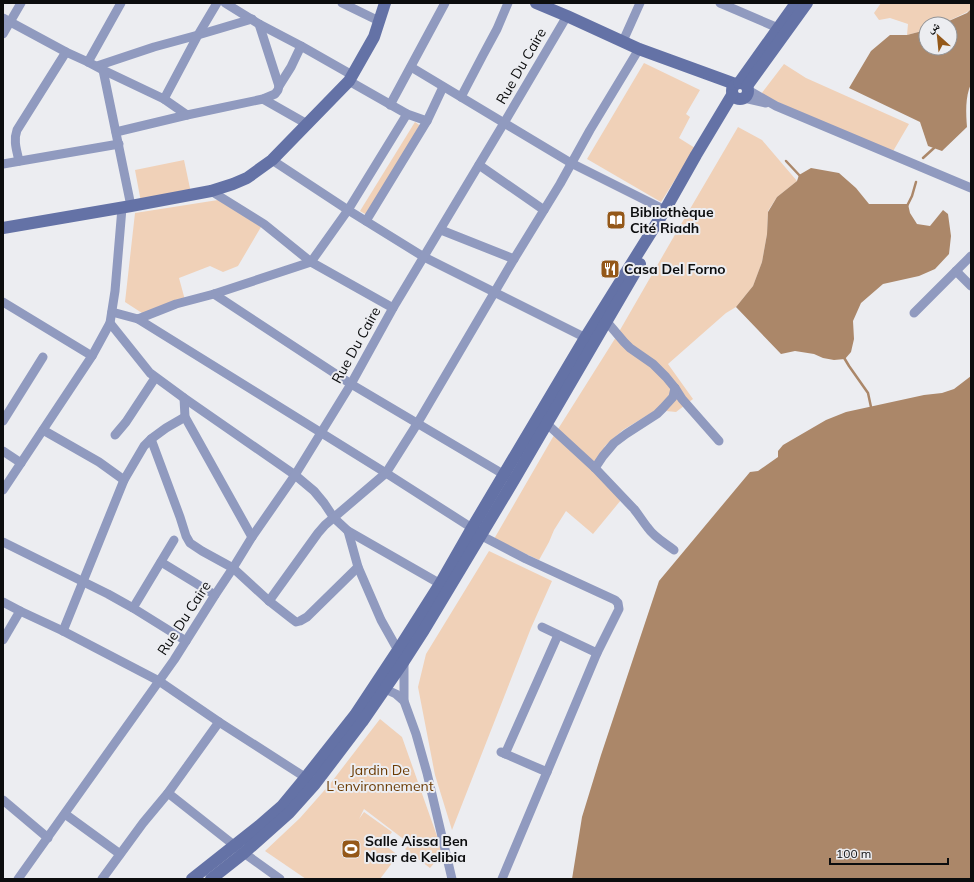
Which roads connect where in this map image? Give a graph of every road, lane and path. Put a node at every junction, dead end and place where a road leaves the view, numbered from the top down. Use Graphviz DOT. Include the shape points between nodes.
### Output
graph roads {
  1 [pos="21,3"];
  2 [pos="121,3"];
  3 [pos="217,3"];
  4 [pos="225,3"];
  5 [pos="342,3"];
  6 [pos="385,3"];
  7 [pos="445,3"];
  8 [pos="508,3"];
  9 [pos="536,3"];
  10 [pos="640,3"];
  11 [pos="720,3"];
  12 [pos="796,3"];
  13 [pos="807,3"];
  14 [pos="567,16"];
  15 [pos="6,20"];
  16 [pos="379,20"];
  17 [pos="255,21"];
  18 [pos="778,28"];
  19 [pos="3,34"];
  20 [pos="198,35"];
  21 [pos="623,41"];
  22 [pos="301,46"];
  23 [pos="639,49"];
  24 [pos="66,52"];
  25 [pos="88,62"];
  26 [pos="411,67"];
  27 [pos="100,68"];
  28 [pos="351,78"];
  29 [pos="279,86"];
  30 [pos="443,87"];
  31 [pos="739,91"];
  32 [pos="461,97"];
  33 [pos="164,99"];
  34 [pos="263,99"];
  35 [pos="390,105"];
  36 [pos="407,114"];
  37 [pos="187,115"];
  38 [pos="427,120"];
  39 [pos="504,123"];
  40 [pos="307,124"];
  41 [pos="116,132"];
  42 [pos="119,144"];
  43 [pos="272,160"];
  44 [pos="19,161"];
  45 [pos="571,163"];
  46 [pos="3,164"];
  47 [pos="479,165"];
  48 [pos="971,188"];
  49 [pos="211,191"];
  50 [pos="126,207"];
  51 [pos="348,210"];
  52 [pos="544,210"];
  53 [pos="668,212"];
  54 [pos="366,221"];
  55 [pos="3,228"];
  56 [pos="441,230"];
  57 [pos="971,256"];
  58 [pos="424,257"];
  59 [pos="514,259"];
  60 [pos="311,262"];
  61 [pos="956,271"];
  62 [pos="971,286"];
  63 [pos="494,292"];
  64 [pos="214,294"];
  65 [pos="3,302"];
  66 [pos="393,308"];
  67 [pos="112,312"];
  68 [pos="914,313"];
  69 [pos="138,319"];
  70 [pos="607,322"];
  71 [pos="110,323"];
  72 [pos="590,340"];
  73 [pos="92,356"];
  74 [pos="43,357"];
  75 [pos="155,378"];
  76 [pos="351,384"];
  77 [pos="675,388"];
  78 [pos="184,398"];
  79 [pos="185,417"];
  80 [pos="3,421"];
  81 [pos="546,423"];
  82 [pos="417,424"];
  83 [pos="43,430"];
  84 [pos="321,433"];
  85 [pos="115,435"];
  86 [pos="151,439"];
  87 [pos="719,441"];
  88 [pos="3,451"];
  89 [pos="21,463"];
  90 [pos="595,468"];
  91 [pos="386,473"];
  92 [pos="295,474"];
  93 [pos="509,477"];
  94 [pos="124,480"];
  95 [pos="3,490"];
  96 [pos="334,518"];
  97 [pos="348,532"];
  98 [pos="476,532"];
  99 [pos="252,537"];
  100 [pos="174,540"];
  101 [pos="3,542"];
  102 [pos="674,550"];
  103 [pos="160,562"];
  104 [pos="358,567"];
  105 [pos="233,568"];
  106 [pos="83,582"];
  107 [pos="444,586"];
  108 [pos="215,595"];
  109 [pos="269,601"];
  110 [pos="3,602"];
  111 [pos="133,608"];
  112 [pos="20,611"];
  113 [pos="542,627"];
  114 [pos="63,631"];
  115 [pos="558,635"];
  116 [pos="3,640"];
  117 [pos="186,641"];
  118 [pos="398,650"];
  119 [pos="597,653"];
  120 [pos="404,662"];
  121 [pos="159,681"];
  122 [pos="384,689"];
  123 [pos="404,701"];
  124 [pos="219,722"];
  125 [pos="547,772"];
  126 [pos="310,781"];
  127 [pos="168,793"];
  128 [pos="3,800"];
  129 [pos="65,814"];
  130 [pos="48,838"];
  131 [pos="240,849"];
  132 [pos="120,854"];
  133 [pos="18,879"];
  134 [pos="102,879"];
  135 [pos="192,879"];
  136 [pos="211,879"];
  137 [pos="280,879"];
  138 [pos="452,879"];
  139 [pos="502,879"];
  1 -- 15 [label="street"];
  2 -- 25 [label="street"];
  3 -- 20 [label="street"];
  4 -- 17 [label="street"];
  5 -- 16 [label="street"];
  6 -- 16 [label="main road"];
  7 -- 26 [label="street"];
  8 -- 32 [label="street"];
  9 -- 14 [label="main road"];
  10 -- 21 [label="street"];
  11 -- 18 [label="street"];
  12 -- 18 [label="main road"];
  13 -- 31 [label="main road"];
  14 -- 21 [label="main road"];
  14 -- 39 [label="street, Rue Du Caire"];
  15 -- 19 [label="street"];
  15 -- 24 [label="street"];
  16 -- 28 [label="main road" via="374,37"];
  17 -- 20 [label="street"];
  17 -- 22 [label="street"];
  17 -- 29 [label="street"];
  18 -- 31 [label="main road"];
  20 -- 27 [label="street" via="154,47"];
  20 -- 33 [label="street"];
  21 -- 23 [label="main road"];
  22 -- 28 [label="street"];
  22 -- 29 [label="street"];
  23 -- 31 [label="main road" via="703,73"];
  23 -- 45 [label="street"];
  24 -- 25 [label="street"];
  24 -- 44 [label="street" via="17,130 15,140"];
  25 -- 27 [label="street"];
  26 -- 30 [label="street"];
  26 -- 35 [label="street"];
  27 -- 33 [label="street"];
  27 -- 41 [label="street"];
  28 -- 35 [label="street"];
  28 -- 40 [label="main road"];
  29 -- 34 [label="street" via="275,94"];
  30 -- 32 [label="street"];
  30 -- 38 [label="street"];
  31 -- 48 [label="street"];
  31 -- 53 [label="main road"];
  32 -- 39 [label="street"];
  33 -- 37 [label="street"];
  34 -- 37 [label="street"];
  34 -- 40 [label="street"];
  35 -- 36 [label="street"];
  36 -- 38 [label="street"];
  36 -- 51 [label="street"];
  37 -- 41 [label="street"];
  38 -- 54 [label="street"];
  39 -- 45 [label="street"];
  39 -- 47 [label="street, Rue Du Caire"];
  40 -- 43 [label="main road"];
  41 -- 42 [label="street"];
  42 -- 44 [label="street"];
  42 -- 50 [label="street"];
  43 -- 49 [label="main road" via="247,178"];
  43 -- 51 [label="street"];
  44 -- 46 [label="street"];
  45 -- 52 [label="street"];
  45 -- 53 [label="street"];
  47 -- 52 [label="street"];
  47 -- 56 [label="street, Rue Du Caire"];
  49 -- 50 [label="main road"];
  49 -- 60 [label="street" via="264,224"];
  50 -- 55 [label="main road"];
  50 -- 67 [label="street"];
  51 -- 54 [label="street"];
  51 -- 60 [label="street"];
  52 -- 59 [label="street"];
  53 -- 70 [label="main road"];
  53 -- 72 [label="main road"];
  54 -- 58 [label="street"];
  56 -- 58 [label="street, Rue Du Caire"];
  56 -- 59 [label="street"];
  57 -- 61 [label="street"];
  58 -- 63 [label="street"];
  58 -- 66 [label="street, Rue Du Caire"];
  59 -- 63 [label="street"];
  60 -- 64 [label="street"];
  60 -- 66 [label="street"];
  61 -- 62 [label="street"];
  61 -- 68 [label="street"];
  63 -- 72 [label="street"];
  63 -- 82 [label="street"];
  64 -- 69 [label="street" via="176,304"];
  64 -- 76 [label="street"];
  65 -- 73 [label="street"];
  66 -- 76 [label="street, Rue Du Caire"];
  67 -- 69 [label="street"];
  67 -- 71 [label="street"];
  69 -- 84 [label="street"];
  70 -- 72 [label="main road"];
  70 -- 77 [label="street" via="630,348 660,370"];
  71 -- 73 [label="street"];
  71 -- 75 [label="street"];
  72 -- 81 [label="main road"];
  72 -- 93 [label="main road"];
  73 -- 83 [label="street"];
  74 -- 80 [label="street"];
  75 -- 78 [label="street"];
  75 -- 85 [label="street"];
  76 -- 82 [label="street"];
  76 -- 84 [label="street, Rue Du Caire"];
  77 -- 87 [label="street"];
  77 -- 90 [label="street" via="673,397 663,408 614,444"];
  78 -- 79 [label="street"];
  78 -- 92 [label="street"];
  79 -- 86 [label="street"];
  79 -- 99 [label="street"];
  81 -- 90 [label="street"];
  81 -- 93 [label="main road"];
  82 -- 91 [label="street"];
  82 -- 93 [label="street"];
  83 -- 89 [label="street"];
  83 -- 94 [label="street" via="99,462"];
  84 -- 91 [label="street"];
  84 -- 92 [label="street, Rue Du Caire"];
  86 -- 94 [label="street" via="138,454"];
  86 -- 105 [label="street" via="190,543"];
  88 -- 89 [label="street"];
  89 -- 95 [label="street"];
  90 -- 102 [label="street" via="640,516 653,534"];
  91 -- 96 [label="street"];
  91 -- 98 [label="street"];
  92 -- 96 [label="street" via="324,503"];
  92 -- 99 [label="street, Rue Du Caire"];
  93 -- 98 [label="main road"];
  94 -- 106 [label="street"];
  96 -- 97 [label="street"];
  96 -- 109 [label="street" via="318,533"];
  97 -- 104 [label="street"];
  97 -- 107 [label="street"];
  98 -- 107 [label="main road"];
  98 -- 119 [label="street" via="618,603 619,609"];
  99 -- 105 [label="street, Rue Du Caire"];
  100 -- 103 [label="street"];
  101 -- 106 [label="street"];
  103 -- 108 [label="street"];
  103 -- 111 [label="street"];
  104 -- 109 [label="street" via="300,621 296,622"];
  104 -- 118 [label="street" via="381,620"];
  105 -- 108 [label="street, Rue Du Caire"];
  105 -- 109 [label="street"];
  106 -- 111 [label="street"];
  106 -- 114 [label="street"];
  107 -- 118 [label="main road"];
  107 -- 120 [label="main road"];
  108 -- 117 [label="street, Rue Du Caire"];
  110 -- 112 [label="street"];
  111 -- 117 [label="street"];
  112 -- 114 [label="street"];
  112 -- 116 [label="street"];
  113 -- 115 [label="street"];
  114 -- 121 [label="street"];
  115 -- 119 [label="street"];
  115 -- 125 [label="street" via="502,753"];
  117 -- 121 [label="street, Rue Du Caire"];
  118 -- 120 [label="street"];
  118 -- 126 [label="main road"];
  119 -- 125 [label="street"];
  120 -- 122 [label="main road"];
  120 -- 123 [label="street"];
  121 -- 124 [label="street"];
  121 -- 129 [label="street, Rue Du Caire"];
  122 -- 123 [label="street"];
  122 -- 126 [label="main road" via="362,722"];
  123 -- 138 [label="street" via="427,773"];
  124 -- 126 [label="street"];
  124 -- 127 [label="street"];
  125 -- 139 [label="street"];
  126 -- 131 [label="main road" via="259,826"];
  127 -- 131 [label="street"];
  127 -- 132 [label="street"];
  128 -- 130 [label="street"];
  129 -- 130 [label="street, Rue Du Caire"];
  129 -- 132 [label="street"];
  130 -- 133 [label="street, Rue Du Caire"];
  131 -- 135 [label="main road"];
  131 -- 136 [label="main road"];
  131 -- 137 [label="street"];
  132 -- 134 [label="street"];
}
